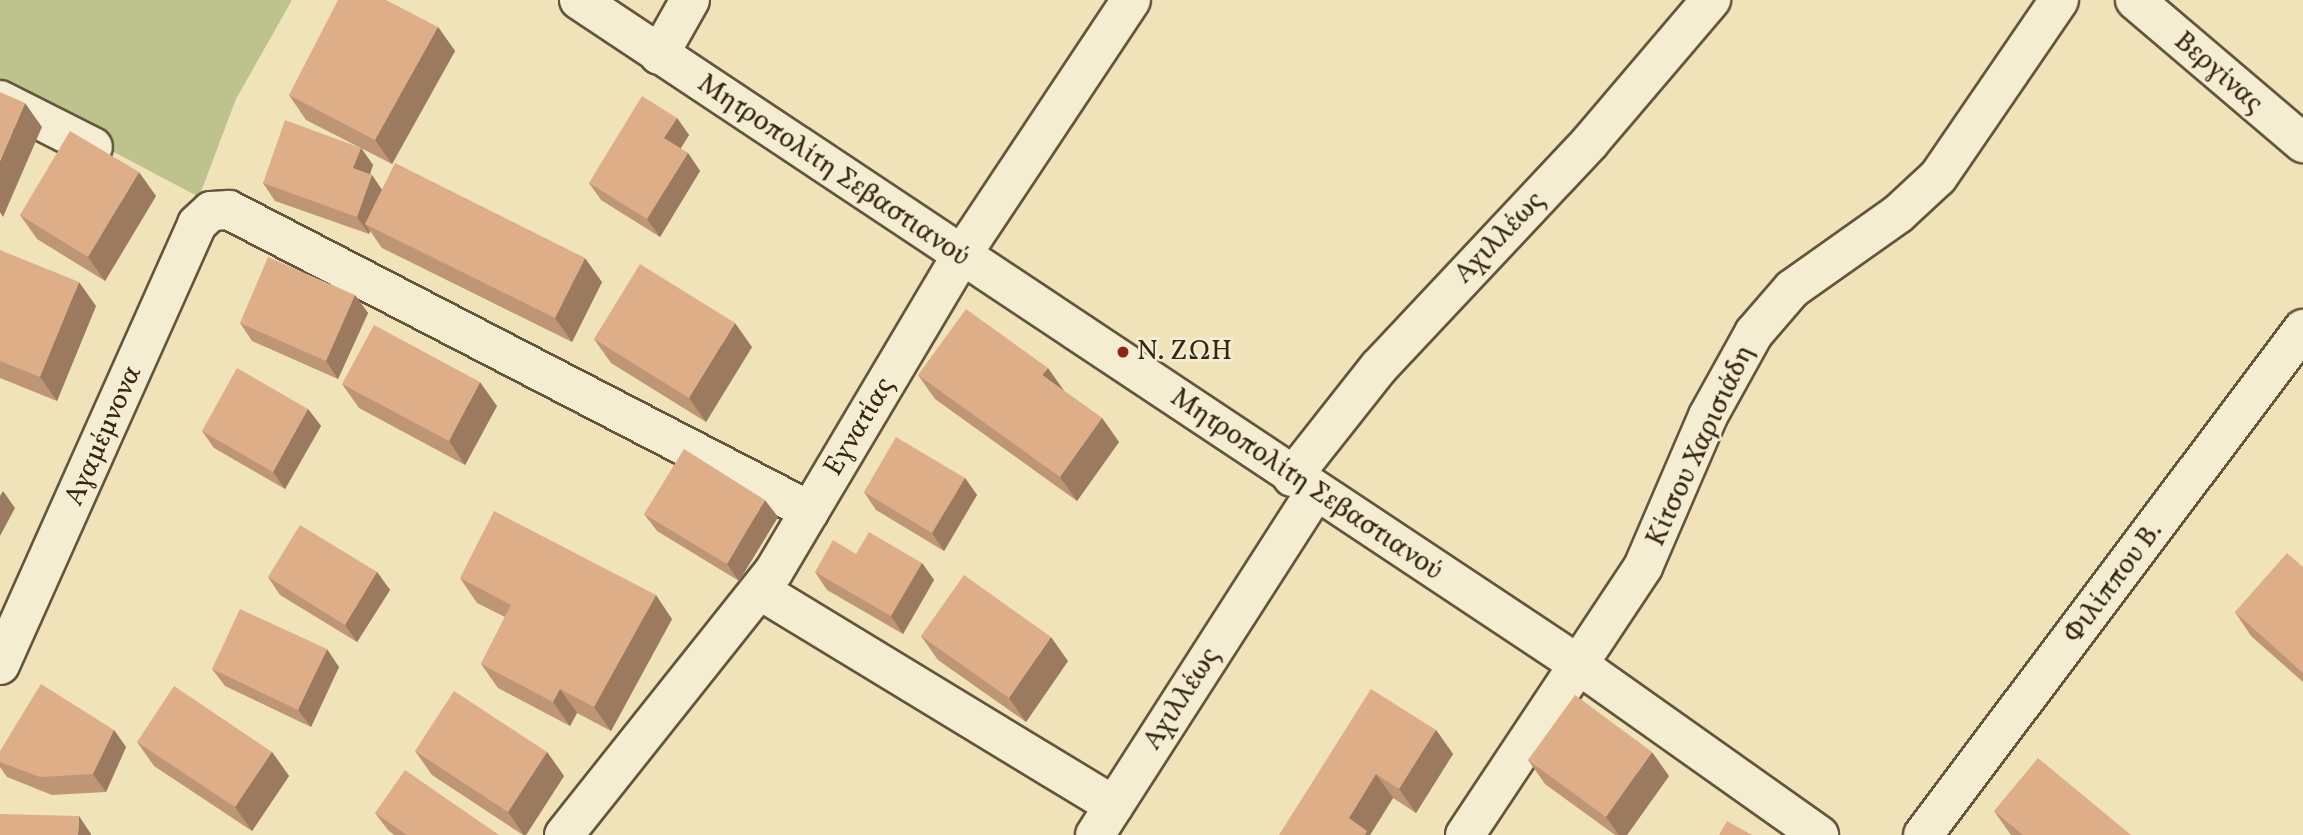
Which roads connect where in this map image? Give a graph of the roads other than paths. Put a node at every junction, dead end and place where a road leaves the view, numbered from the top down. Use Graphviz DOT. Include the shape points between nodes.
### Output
graph roads {
  1 [pos="579,0"];
  2 [pos="690,0"];
  3 [pos="1131,0"];
  4 [pos="1711,0"];
  5 [pos="2059,0"];
  6 [pos="2135,0"];
  7 [pos="659,55"];
  8 [pos="0,100"];
  9 [pos="2303,144"];
  10 [pos="93,147"];
  11 [pos="961,256"];
  12 [pos="2303,329"];
  13 [pos="1303,485"];
  14 [pos="810,511"];
  15 [pos="761,591"];
  16 [pos="1576,663"];
  17 [pos="0,665"];
  18 [pos="1104,820"];
  19 [pos="564,835"];
  20 [pos="1465,835"];
  21 [pos="1819,835"];
  22 [pos="1923,835"];
  1 -- 7 [label="street, Μητροπολίτη Σεβαστιανού"];
  2 -- 7 [label="street"];
  3 -- 11 [label="street, Εγνατίας"];
  4 -- 13 [label="street, Αχιλλέως" via="1590,142 1379,367"];
  5 -- 16 [label="street, Κίτσου Χαρισιάδη" via="1938,177 1898,214 1792,289 1754,333 1708,416 1643,568"];
  6 -- 9 [label="street, Βεργίνας"];
  7 -- 11 [label="street, Μητροπολίτη Σεβαστιανού"];
  8 -- 10 [label="street"];
  11 -- 13 [label="street, Μητροπολίτη Σεβαστιανού"];
  11 -- 14 [label="street, Εγνατίας"];
  12 -- 22 [label="street, Φιλίππου Β."];
  13 -- 16 [label="street, Μητροπολίτη Σεβαστιανού"];
  13 -- 18 [label="street, Αχιλλέως"];
  14 -- 15 [label="street, Εγνατίας"];
  14 -- 17 [label="street, Αγαμέμνονα" via="229,210 211,211 197,224"];
  15 -- 18 [label="street"];
  15 -- 19 [label="street, Εγνατίας"];
  16 -- 20 [label="street, Κίτσου Χαρισιάδη"];
  16 -- 21 [label="street, Μητροπολίτη Σεβαστιανού"];
}
